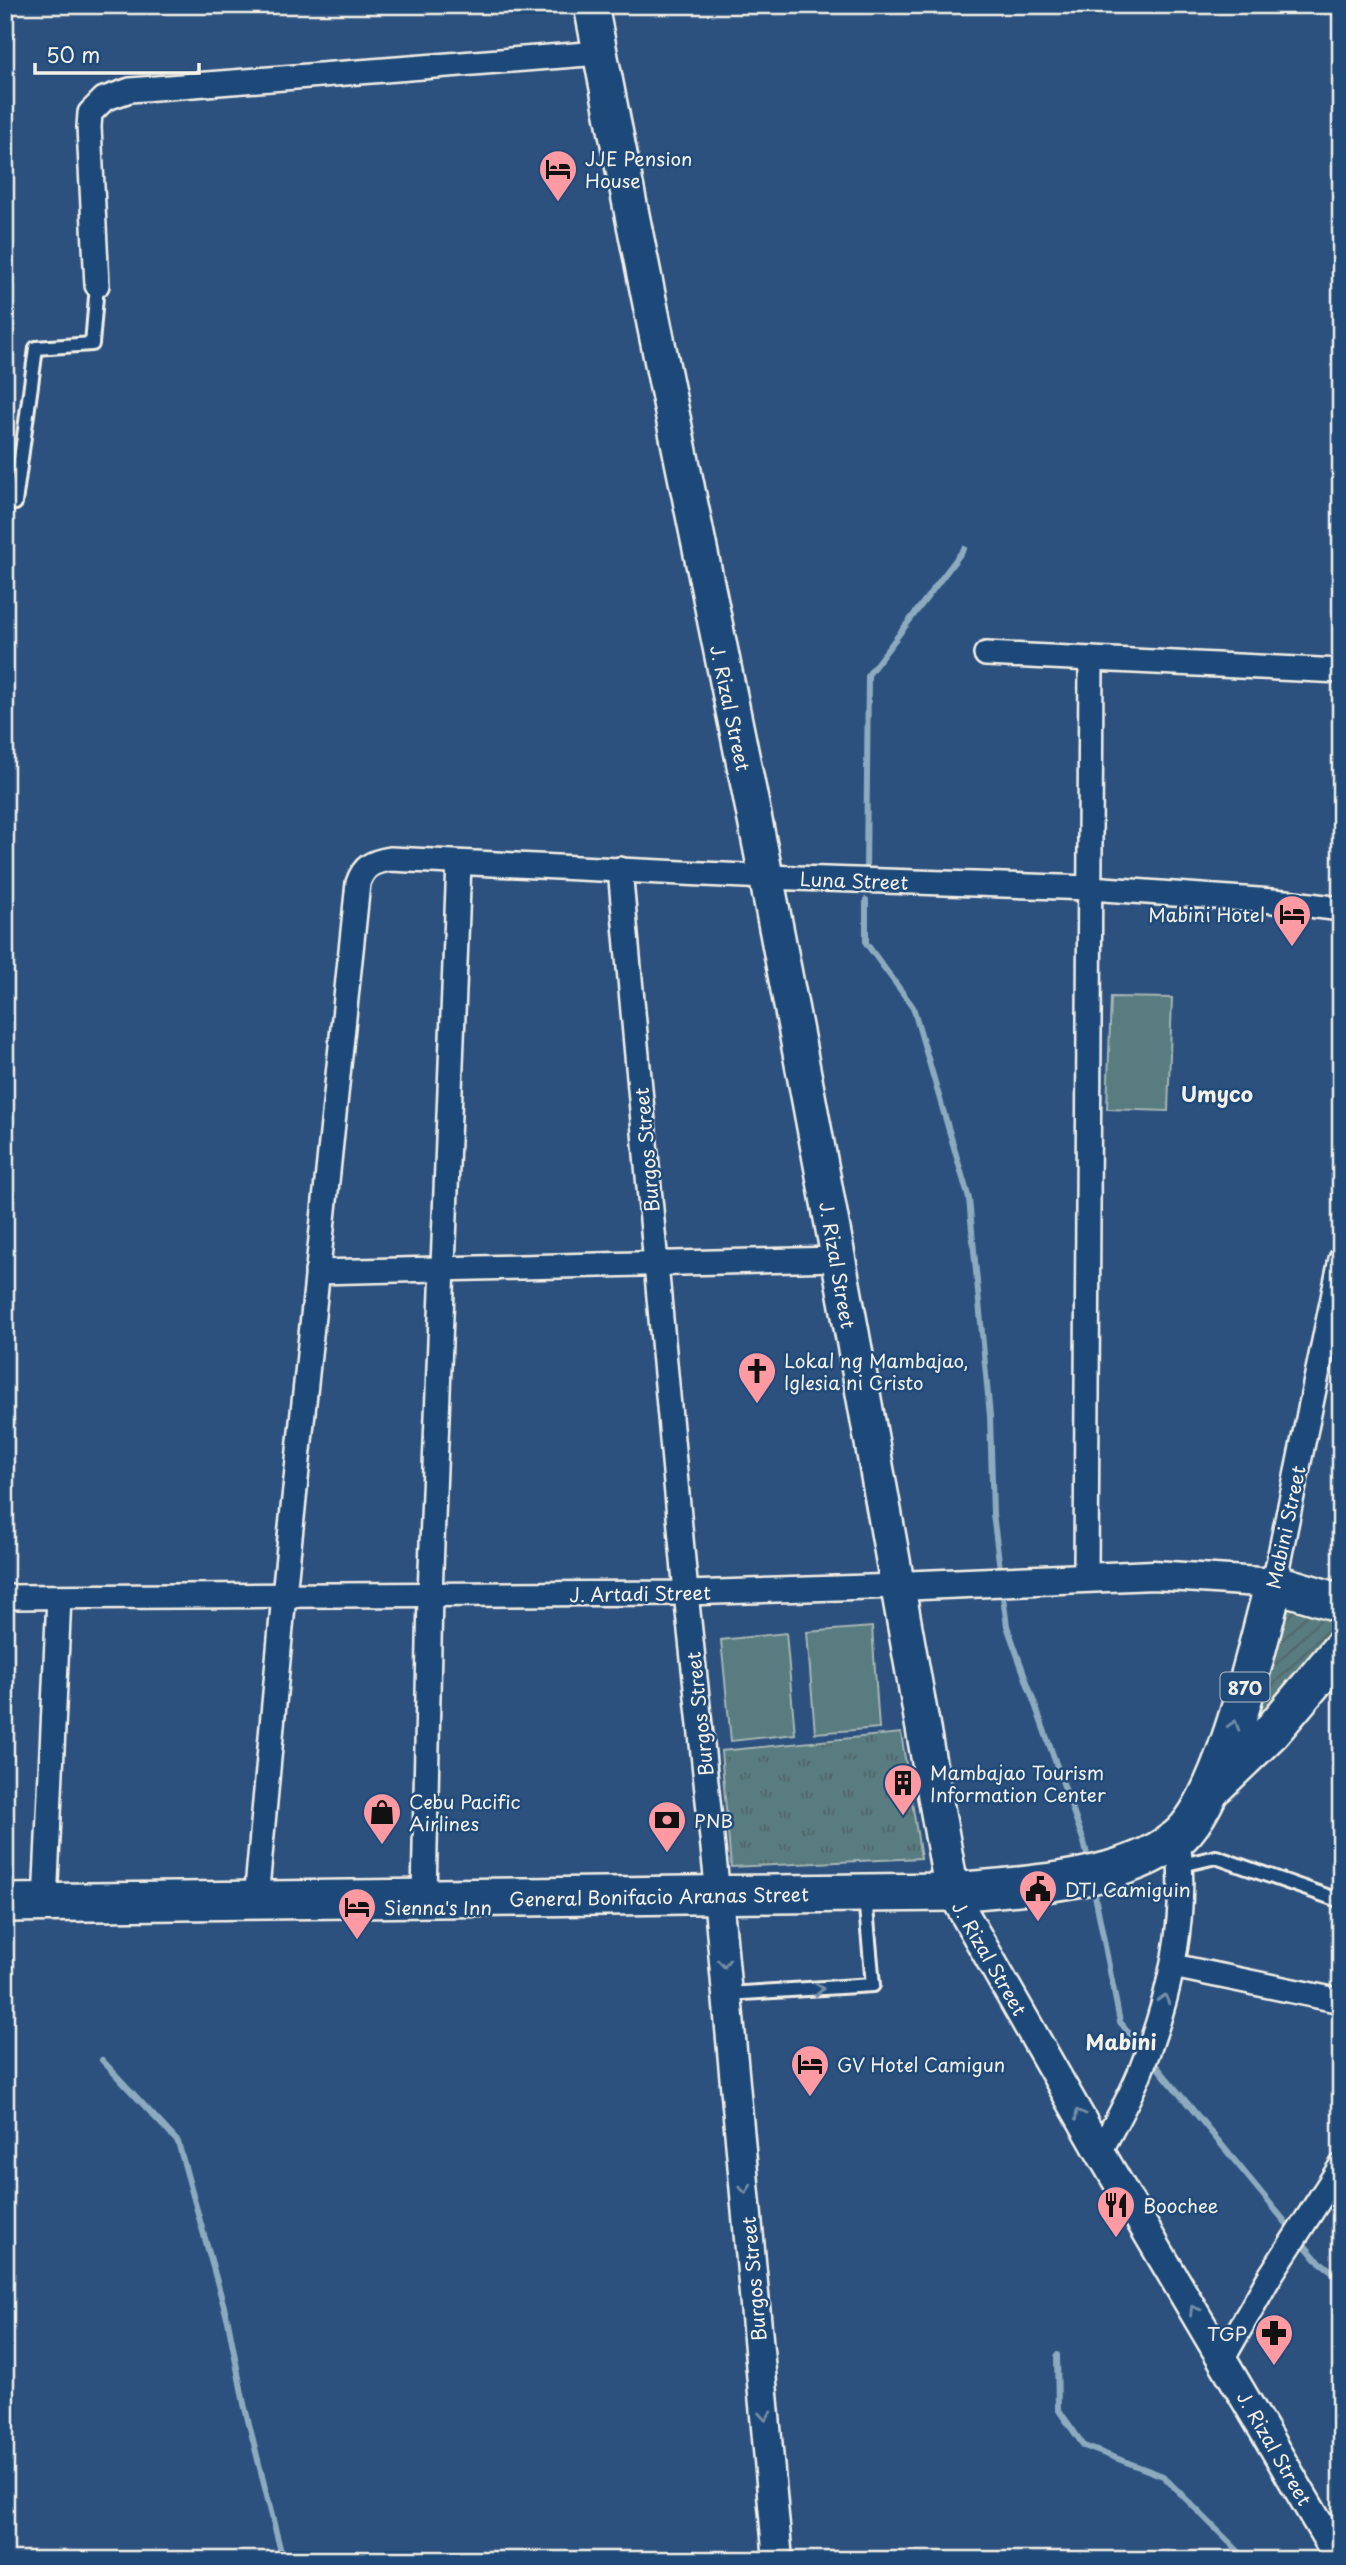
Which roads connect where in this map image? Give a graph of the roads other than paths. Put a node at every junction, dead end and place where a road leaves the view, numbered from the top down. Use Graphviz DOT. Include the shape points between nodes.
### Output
graph roads {
  1 [pos="591,5"];
  2 [pos="600,53"];
  3 [pos="97,285"];
  4 [pos="15,503"];
  5 [pos="986,654"];
  6 [pos="1091,659"];
  7 [pos="1341,671"];
  8 [pos="459,863"];
  9 [pos="620,869"];
  10 [pos="766,877"];
  11 [pos="1090,888"];
  12 [pos="1341,909"];
  13 [pos="837,1259"];
  14 [pos="1341,1259"];
  15 [pos="656,1264"];
  16 [pos="443,1269"];
  17 [pos="317,1272"];
  18 [pos="1086,1576"];
  19 [pos="1274,1583"];
  20 [pos="898,1586"];
  21 [pos="686,1593"];
  22 [pos="430,1594"];
  23 [pos="284,1595"];
  24 [pos="5,1597"];
  25 [pos="59,1597"];
  26 [pos="1341,1603"];
  27 [pos="1341,1649"];
  28 [pos="1212,1789"];
  29 [pos="1180,1851"];
  30 [pos="952,1892"];
  31 [pos="865,1893"];
  32 [pos="718,1895"];
  33 [pos="424,1898"];
  34 [pos="256,1900"];
  35 [pos="1341,1901"];
  36 [pos="5,1903"];
  37 [pos="45,1903"];
  38 [pos="1173,1966"];
  39 [pos="727,1994"];
  40 [pos="1341,2001"];
  41 [pos="1100,2152"];
  42 [pos="1341,2166"];
  43 [pos="1223,2358"];
  44 [pos="778,2560"];
  45 [pos="1339,2560"];
  1 -- 2 [label="main road, J. Rizal Street"];
  2 -- 3 [label="street" via="130,90 104,99 90,113 89,128"];
  2 -- 10 [label="main road, J. Rizal Street"];
  3 -- 4 [label="lane" via="92,344 36,348"];
  5 -- 6 [label="street"];
  6 -- 7 [label="street"];
  6 -- 11 [label="street"];
  8 -- 9 [label="street, Luna Street"];
  8 -- 16 [label="street"];
  8 -- 17 [label="street, Luna Street" via="390,859 368,865 361,873"];
  9 -- 10 [label="street, Luna Street"];
  9 -- 15 [label="street, Burgos Street"];
  10 -- 11 [label="street, Luna Street"];
  10 -- 13 [label="main road, J. Rizal Street"];
  11 -- 12 [label="street, Luna Street"];
  11 -- 18 [label="street"];
  13 -- 15 [label="street"];
  13 -- 20 [label="main road, J. Rizal Street"];
  14 -- 19 [label="street, Mabini Street"];
  15 -- 16 [label="street"];
  15 -- 21 [label="street, Burgos Street"];
  16 -- 17 [label="street"];
  16 -- 22 [label="street"];
  17 -- 23 [label="street"];
  18 -- 19 [label="street, J. Artadi Street"];
  18 -- 20 [label="street, J. Artadi Street"];
  19 -- 26 [label="main road"];
  28 -- 19 [label="main road, Mabini Street / 870, one-way"];
  20 -- 21 [label="street, J. Artadi Street"];
  20 -- 30 [label="main road, J. Rizal Street"];
  21 -- 22 [label="street, J. Artadi Street"];
  21 -- 32 [label="street, Burgos Street"];
  22 -- 23 [label="street, J. Artadi Street"];
  22 -- 33 [label="street"];
  23 -- 25 [label="street, J. Artadi Street"];
  23 -- 34 [label="street"];
  24 -- 25 [label="street, J. Artadi Street"];
  25 -- 37 [label="street"];
  27 -- 28 [label="main road, Mabini Street" via="1271,1732"];
  28 -- 29 [label="main road, Mabini Street / 870"];
  29 -- 30 [label="main road, General Bonifacio Aranas Street / 870" via="1039,1884"];
  29 -- 35 [label="lane" via="1216,1857"];
  29 -- 38 [label="street"];
  30 -- 31 [label="main road, General Bonifacio Aranas Street / 870"];
  41 -- 30 [label="street, J. Rizal Street, one-way"];
  31 -- 32 [label="main road, General Bonifacio Aranas Street / 870"];
  39 -- 31 [label="lane, one-way" via="873,1985"];
  32 -- 33 [label="main road, General Bonifacio Aranas Street / 870"];
  32 -- 39 [label="street, Burgos Street, one-way"];
  33 -- 34 [label="main road, General Bonifacio Aranas Street / 870"];
  34 -- 37 [label="main road, General Bonifacio Aranas Street / 870"];
  36 -- 37 [label="main road, General Bonifacio Aranas Street / 870"];
  38 -- 40 [label="street"];
  41 -- 38 [label="street, one-way" via="1151,2044"];
  39 -- 44 [label="street, Burgos Street, one-way"];
  43 -- 41 [label="street, J. Rizal Street, one-way"];
  42 -- 43 [label="street"];
  43 -- 45 [label="street, J. Rizal Street"];
}
